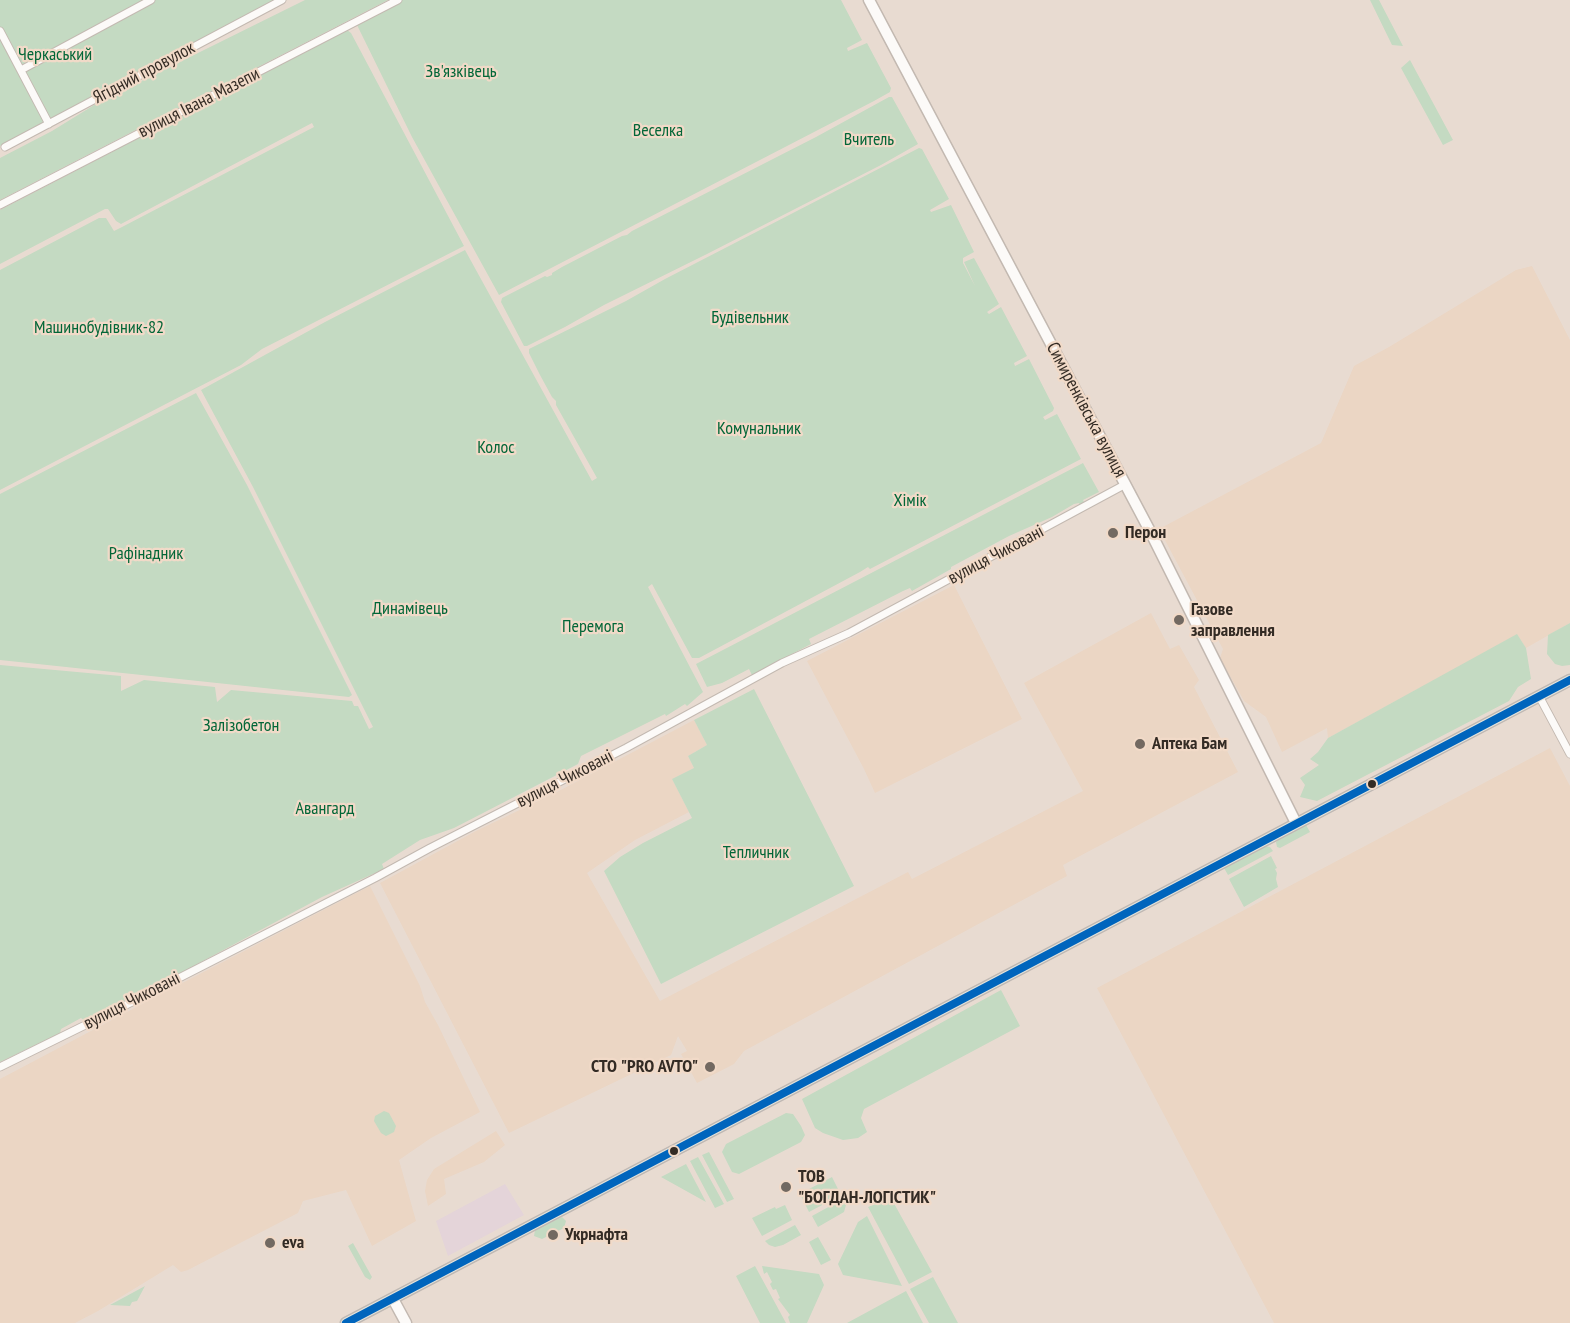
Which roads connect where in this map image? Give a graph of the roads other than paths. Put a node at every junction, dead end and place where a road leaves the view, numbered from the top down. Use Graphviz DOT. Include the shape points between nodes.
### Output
graph roads {
  1 [pos="151,0"];
  2 [pos="282,0"];
  3 [pos="398,0"];
  4 [pos="869,0"];
  5 [pos="0,32"];
  6 [pos="21,70"];
  7 [pos="49,124"];
  8 [pos="5,147"];
  9 [pos="0,205"];
  10 [pos="1126,484"];
  11 [pos="1570,680"];
  12 [pos="1539,696"];
  13 [pos="1570,754"];
  14 [pos="1296,823"];
  15 [pos="0,1067"];
  16 [pos="393,1299"];
  17 [pos="346,1323"];
  18 [pos="406,1323"];
  1 -- 6 [label="street"];
  2 -- 7 [label="street, Ягідний провулок"];
  3 -- 9 [label="street, вулиця Івана Мазепи"];
  4 -- 10 [label="main road, Симиренківська вулиця"];
  5 -- 6 [label="street"];
  6 -- 7 [label="street"];
  7 -- 8 [label="street, Ягідний провулок"];
  10 -- 14 [label="main road, Симиренківська вулиця"];
  10 -- 15 [label="street, вулиця Чиковані" via="849,633 782,663 375,878"];
  11 -- 12 [label="main road"];
  12 -- 13 [label="street"];
  12 -- 14 [label="main road"];
  14 -- 16 [label="main road"];
  16 -- 17 [label="main road"];
  16 -- 18 [label="main road"];
}
